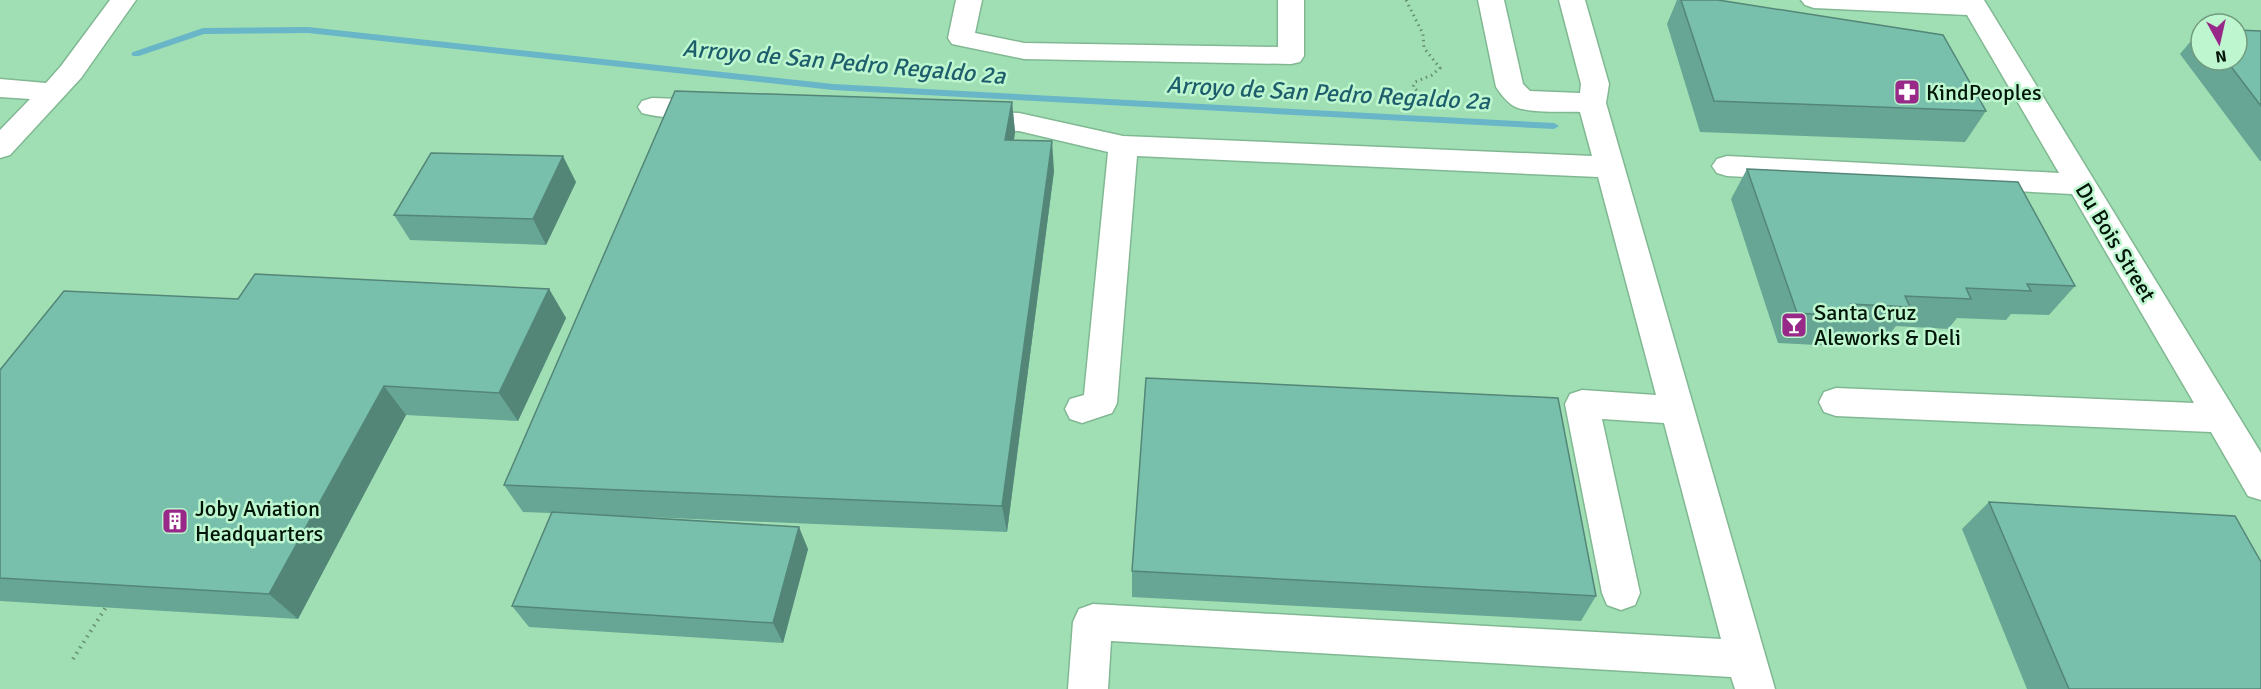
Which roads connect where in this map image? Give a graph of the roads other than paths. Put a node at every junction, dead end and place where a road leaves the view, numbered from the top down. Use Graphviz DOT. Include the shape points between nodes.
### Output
graph roads {
  1 [pos="123,0"];
  2 [pos="969,0"];
  3 [pos="1291,0"];
  4 [pos="1491,0"];
  5 [pos="1572,0"];
  6 [pos="1814,0"];
  7 [pos="1973,4"];
  8 [pos="0,88"];
  9 [pos="52,92"];
  10 [pos="1592,104"];
  11 [pos="652,107"];
  12 [pos="735,110"];
  13 [pos="948,119"];
  14 [pos="1123,146"];
  15 [pos="0,147"];
  16 [pos="1727,166"];
  17 [pos="1608,167"];
  18 [pos="2081,183"];
  19 [pos="1836,402"];
  20 [pos="1082,409"];
  21 [pos="1679,410"];
  22 [pos="2221,418"];
  23 [pos="2261,485"];
  24 [pos="1621,593"];
  25 [pos="1751,674"];
  26 [pos="1088,689"];
  1 -- 9 [label="street"];
  2 -- 3 [label="street" via="961,38 1024,51 1291,56"];
  4 -- 10 [label="street" via="1510,87 1523,100"];
  5 -- 10 [label="street" via="1595,84"];
  6 -- 7 [label="street"];
  7 -- 18 [label="street, Du Bois Street"];
  8 -- 9 [label="street"];
  9 -- 15 [label="street"];
  10 -- 17 [label="street"];
  11 -- 12 [label="street"];
  13 -- 14 [label="street" via="1019,122"];
  14 -- 17 [label="street"];
  14 -- 20 [label="street" via="1100,403"];
  16 -- 18 [label="street"];
  17 -- 21 [label="street"];
  18 -- 22 [label="street, Du Bois Street"];
  19 -- 22 [label="street"];
  21 -- 24 [label="street" via="1582,404"];
  21 -- 25 [label="street"];
  22 -- 23 [label="street, Du Bois Street"];
  25 -- 26 [label="street" via="1093,622"];
}
